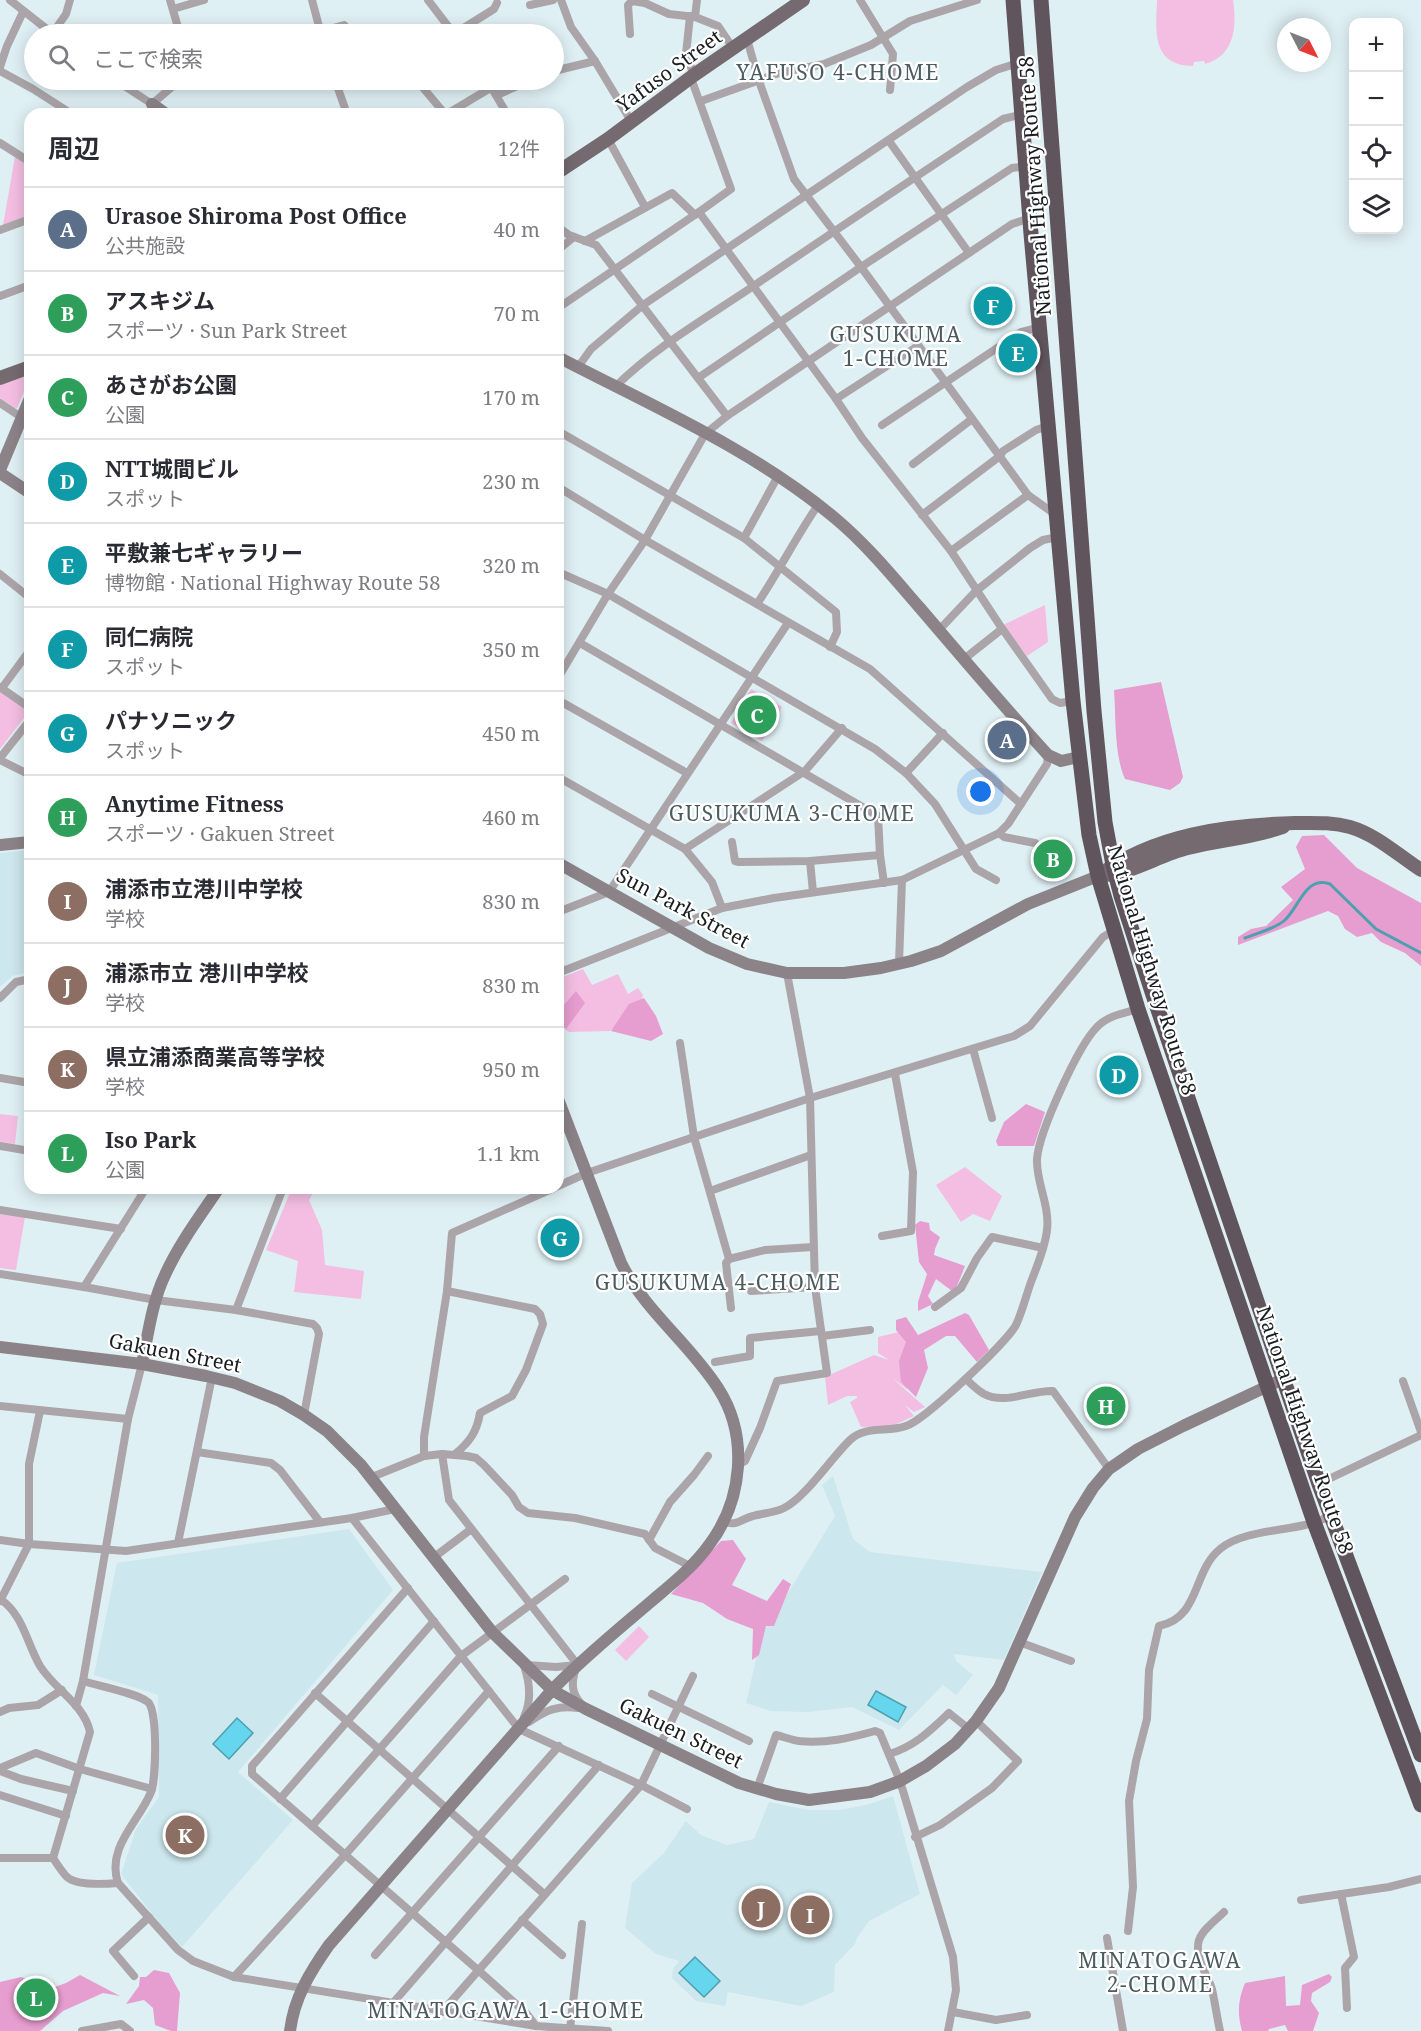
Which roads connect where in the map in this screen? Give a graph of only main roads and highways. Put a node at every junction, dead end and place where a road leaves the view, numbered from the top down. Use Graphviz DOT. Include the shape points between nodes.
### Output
graph roads {
  1 [pos="803,0"];
  2 [pos="1012,0"];
  3 [pos="1041,0"];
  4 [pos="784,5"];
  5 [pos="564,168"];
  6 [pos="24,369"];
  7 [pos="0,378"];
  8 [pos="1114,870"];
  9 [pos="1421,870"];
  10 [pos="1098,876"];
  11 [pos="1421,1755"];
  12 [pos="1421,1805"];
  1 -- 4 [label="main road, Yafuso Street"];
  2 -- 10 [label="highway, National Highway Route 58" via="1073,700 1089,835"];
  3 -- 8 [label="highway, National Highway Route 58" via="1095,722"];
  4 -- 5 [label="main road, Yafuso Street" via="747,39"];
  6 -- 7 [label="main road"];
  8 -- 9 [label="main road" via="1187,848 1261,835 1293,824 1334,823 1375,838"];
  8 -- 10 [label="main road"];
  8 -- 11 [label="highway, National Highway Route 58" via="1319,1484"];
  10 -- 12 [label="highway, National Highway Route 58" via="1138,1009 1314,1522"];
}
